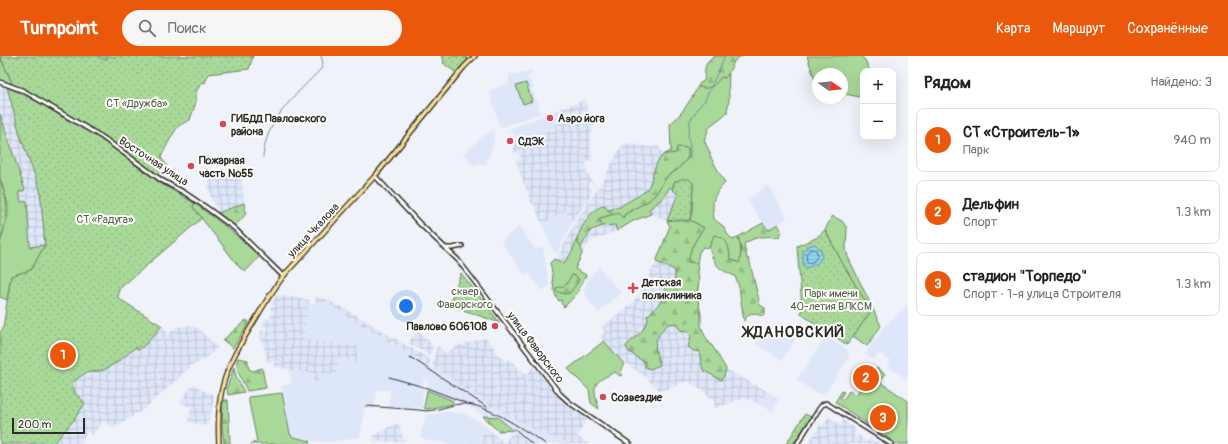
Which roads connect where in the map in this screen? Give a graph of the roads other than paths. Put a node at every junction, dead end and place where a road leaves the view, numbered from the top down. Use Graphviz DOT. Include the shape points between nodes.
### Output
graph roads {
  1 [pos="475,56"];
  2 [pos="0,82"];
  3 [pos="375,176"];
  4 [pos="462,246"];
  5 [pos="445,248"];
  6 [pos="283,276"];
  7 [pos="219,444"];
  8 [pos="630,444"];
  9 [pos="796,444"];
  10 [pos="891,444"];
  1 -- 3 [label="main road, улица Чкалова"];
  2 -- 6 [label="street, Восточная улица" via="24,91 102,138 161,180 207,208 234,228"];
  3 -- 5 [label="street, улица Фаворского"];
  3 -- 6 [label="main road, улица Чкалова"];
  4 -- 5 [label="street"];
  5 -- 8 [label="street, улица Фаворского" via="458,260 560,394"];
  6 -- 7 [label="main road, улица Чкалова" via="242,342 222,387"];
  9 -- 10 [label="street" via="822,405 828,403"];
}
